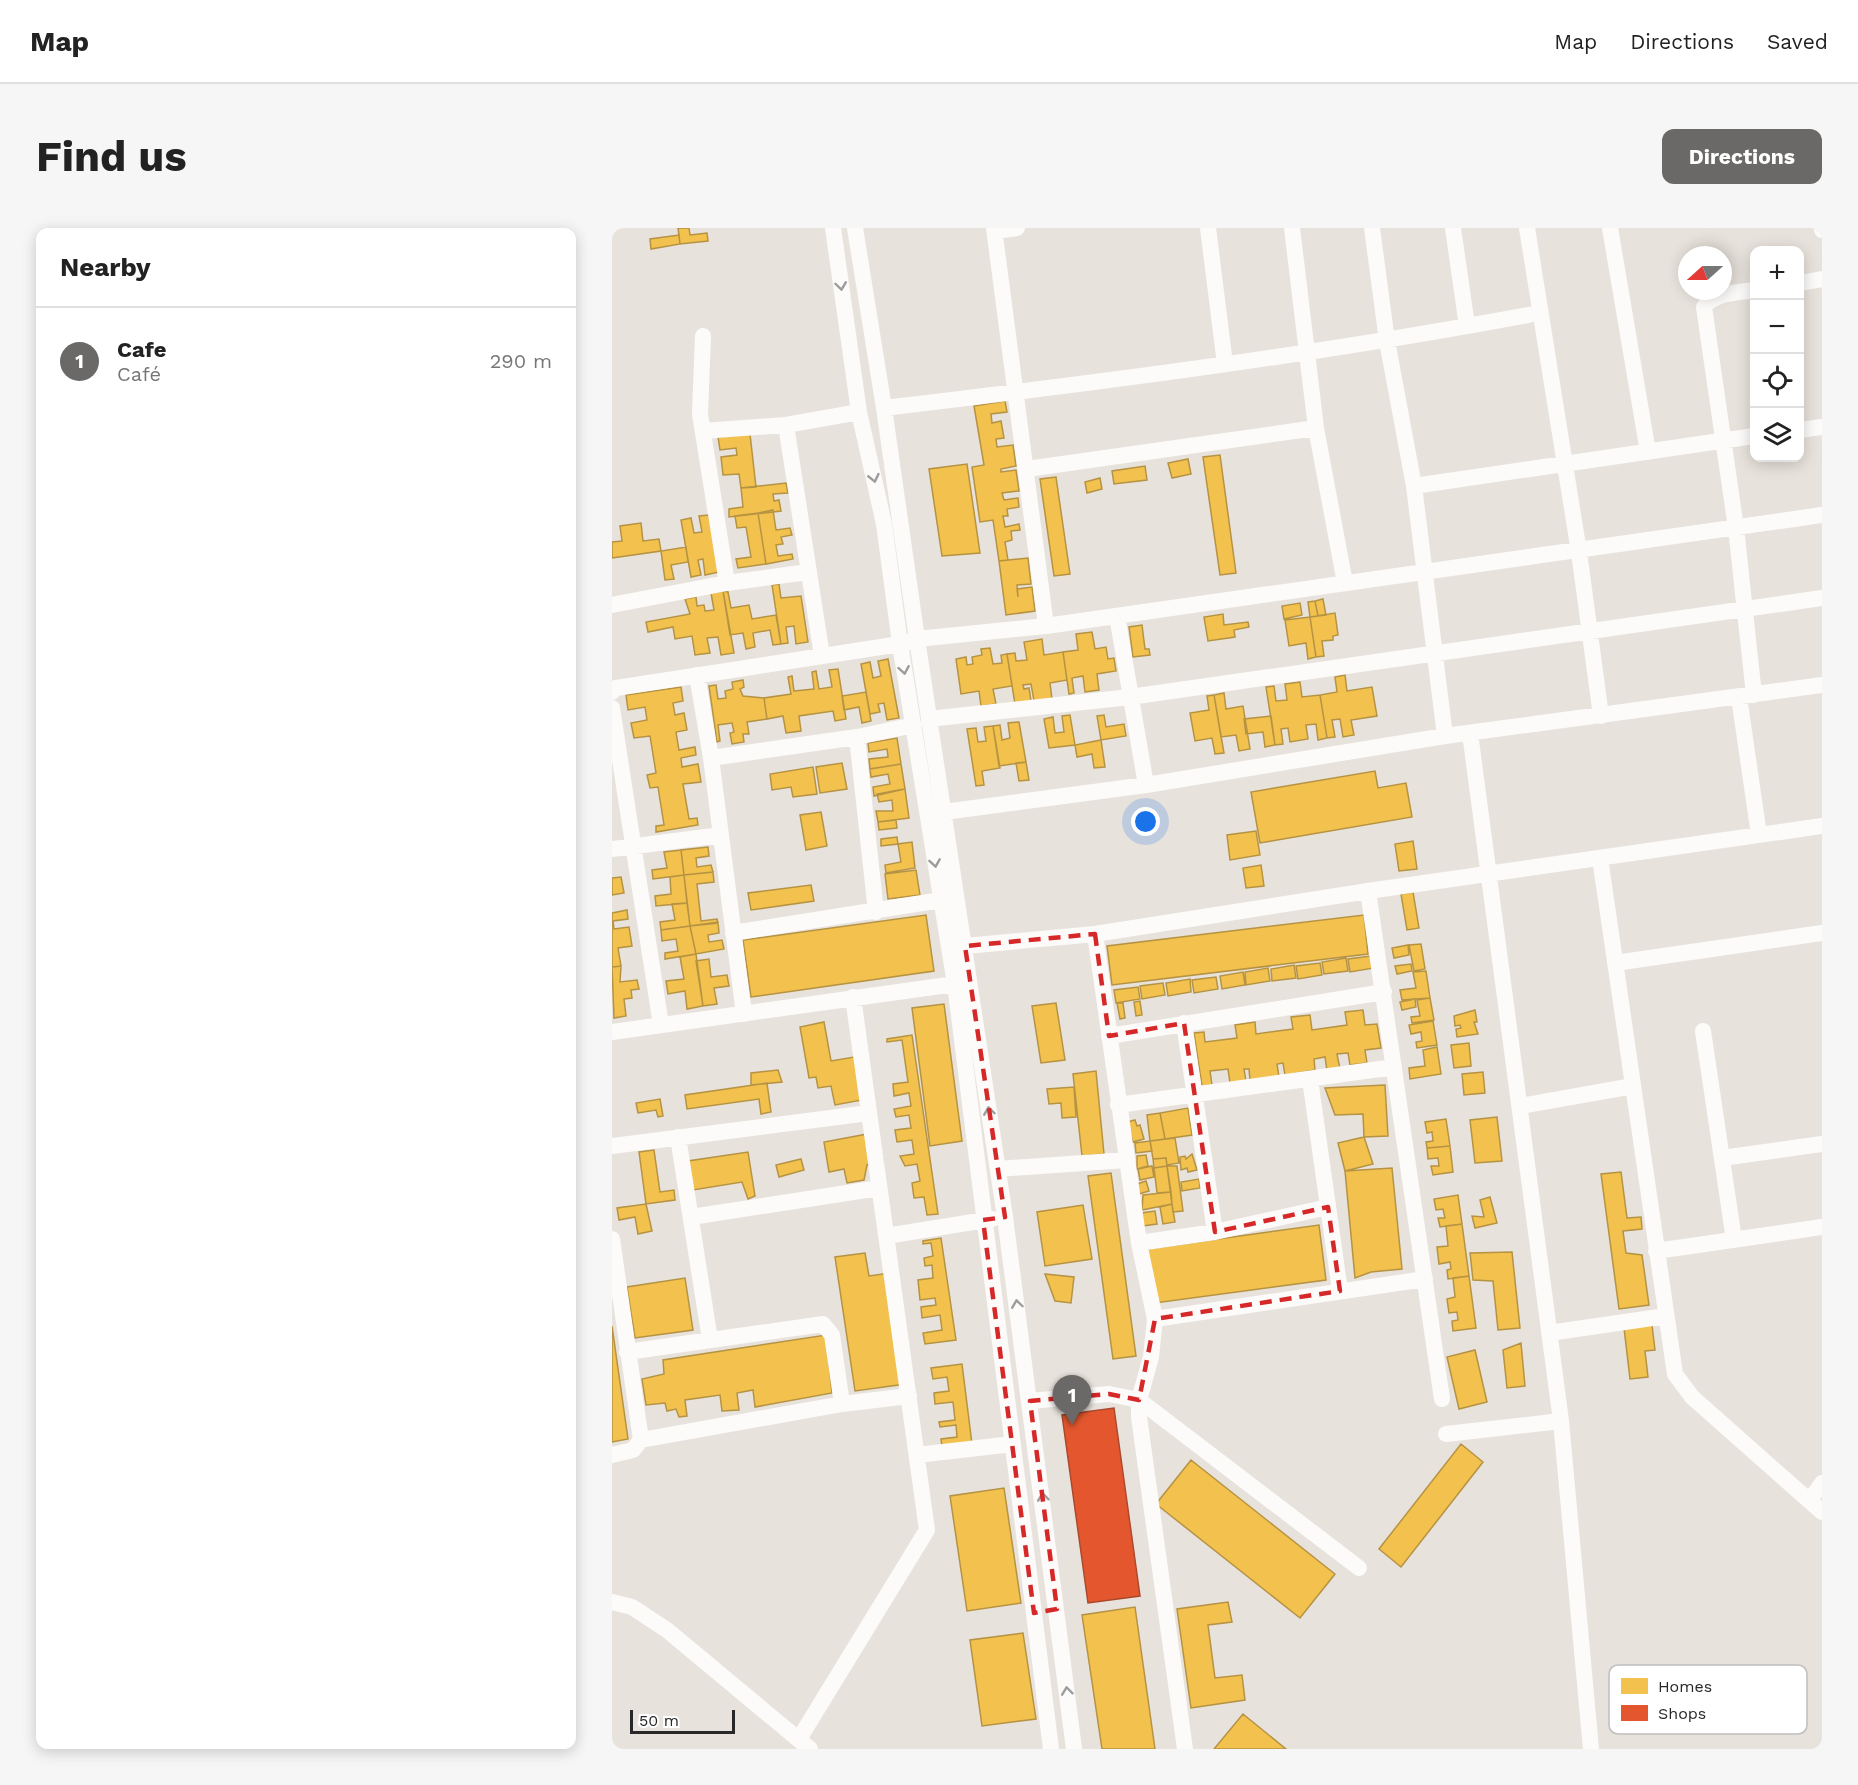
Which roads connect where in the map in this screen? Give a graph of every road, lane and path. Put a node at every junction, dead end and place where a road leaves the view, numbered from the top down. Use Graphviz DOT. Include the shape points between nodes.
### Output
graph roads {
  1 [pos="833,228"];
  2 [pos="855,228"];
  3 [pos="1017,228"];
  4 [pos="1208,228"];
  5 [pos="1292,228"];
  6 [pos="1372,228"];
  7 [pos="1453,228"];
  8 [pos="1610,228"];
  9 [pos="994,229"];
  10 [pos="1532,229"];
  11 [pos="1822,279"];
  12 [pos="1804,282"];
  13 [pos="1750,291"];
  14 [pos="1539,313"];
  15 [pos="1467,326"];
  16 [pos="703,336"];
  17 [pos="1387,340"];
  18 [pos="1306,352"];
  19 [pos="1226,364"];
  20 [pos="1016,393"];
  21 [pos="884,408"];
  22 [pos="859,412"];
  23 [pos="786,425"];
  24 [pos="1822,426"];
  25 [pos="1316,428"];
  26 [pos="1804,429"];
  27 [pos="703,431"];
  28 [pos="1750,437"];
  29 [pos="1723,441"];
  30 [pos="1648,452"];
  31 [pos="1566,464"];
  32 [pos="1027,469"];
  33 [pos="1414,486"];
  34 [pos="1822,515"];
  35 [pos="1736,528"];
  36 [pos="1579,552"];
  37 [pos="1424,570"];
  38 [pos="808,572"];
  39 [pos="728,583"];
  40 [pos="1345,583"];
  41 [pos="1822,598"];
  42 [pos="612,605"];
  43 [pos="1745,609"];
  44 [pos="1117,615"];
  45 [pos="1046,626"];
  46 [pos="1588,632"];
  47 [pos="916,639"];
  48 [pos="900,644"];
  49 [pos="1434,654"];
  50 [pos="822,656"];
  51 [pos="697,675"];
  52 [pos="1822,685"];
  53 [pos="612,692"];
  54 [pos="1746,696"];
  55 [pos="1130,697"];
  56 [pos="612,708"];
  57 [pos="1601,716"];
  58 [pos="929,719"];
  59 [pos="914,725"];
  60 [pos="1470,733"];
  61 [pos="1445,736"];
  62 [pos="857,737"];
  63 [pos="711,758"];
  64 [pos="1146,785"];
  65 [pos="944,812"];
  66 [pos="1822,826"];
  67 [pos="721,835"];
  68 [pos="1759,835"];
  69 [pos="634,846"];
  70 [pos="612,849"];
  71 [pos="1599,858"];
  72 [pos="1487,875"];
  73 [pos="1368,891"];
  74 [pos="941,900"];
  75 [pos="876,912"];
  76 [pos="733,933"];
  77 [pos="1822,933"];
  78 [pos="1095,934"];
  79 [pos="965,946"];
  80 [pos="1615,963"];
  81 [pos="955,984"];
  82 [pos="1384,993"];
  83 [pos="853,996"];
  84 [pos="744,1014"];
  85 [pos="1184,1023"];
  86 [pos="661,1025"];
  87 [pos="1703,1031"];
  88 [pos="612,1032"];
  89 [pos="1109,1036"];
  90 [pos="1394,1067"];
  91 [pos="1310,1079"];
  92 [pos="1633,1086"];
  93 [pos="1196,1096"];
  94 [pos="1118,1106"];
  95 [pos="1520,1106"];
  96 [pos="869,1113"];
  97 [pos="678,1137"];
  98 [pos="1822,1144"];
  99 [pos="612,1146"];
  100 [pos="1722,1158"];
  101 [pos="1126,1160"];
  102 [pos="998,1169"];
  103 [pos="879,1188"];
  104 [pos="1328,1207"];
  105 [pos="691,1217"];
  106 [pos="1005,1217"];
  107 [pos="983,1220"];
  108 [pos="1822,1227"];
  109 [pos="1215,1232"];
  110 [pos="886,1236"];
  111 [pos="612,1239"];
  112 [pos="1734,1240"];
  113 [pos="1139,1243"];
  114 [pos="1656,1251"];
  115 [pos="1425,1279"];
  116 [pos="1340,1291"];
  117 [pos="1666,1316"];
  118 [pos="1155,1319"];
  119 [pos="1549,1334"];
  120 [pos="710,1340"];
  121 [pos="627,1352"];
  122 [pos="909,1396"];
  123 [pos="1442,1399"];
  124 [pos="1139,1400"];
  125 [pos="1030,1401"];
  126 [pos="842,1404"];
  127 [pos="1561,1421"];
  128 [pos="1446,1434"];
  129 [pos="641,1440"];
  130 [pos="1013,1444"];
  131 [pos="612,1455"];
  132 [pos="917,1455"];
  133 [pos="1822,1483"];
  134 [pos="1816,1506"];
  135 [pos="1359,1568"];
  136 [pos="612,1602"];
  137 [pos="1057,1609"];
  138 [pos="1034,1613"];
  139 [pos="804,1744"];
  140 [pos="1052,1749"];
  141 [pos="1074,1749"];
  142 [pos="1185,1749"];
  143 [pos="1591,1749"];
  1 -- 22 [label="street, one-way"];
  2 -- 21 [label="street"];
  3 -- 9 [label="street"];
  4 -- 19 [label="street"];
  5 -- 18 [label="street"];
  6 -- 17 [label="street"];
  7 -- 15 [label="street"];
  8 -- 30 [label="street"];
  9 -- 20 [label="street"];
  10 -- 14 [label="street"];
  11 -- 12 [label="street"];
  13 -- 29 [label="street" via="1722,295 1704,307"];
  14 -- 15 [label="street"];
  14 -- 31 [label="street"];
  15 -- 17 [label="street"];
  16 -- 27 [label="street"];
  17 -- 18 [label="street"];
  17 -- 33 [label="street"];
  18 -- 19 [label="street"];
  18 -- 25 [label="street"];
  19 -- 20 [label="street"];
  20 -- 21 [label="street"];
  20 -- 32 [label="street"];
  21 -- 47 [label="street"];
  22 -- 23 [label="street"];
  22 -- 48 [label="street, one-way" via="885,524"];
  23 -- 27 [label="street"];
  23 -- 38 [label="street"];
  24 -- 26 [label="street"];
  25 -- 32 [label="street"];
  25 -- 40 [label="street"];
  27 -- 39 [label="street"];
  28 -- 29 [label="street"];
  29 -- 30 [label="street"];
  29 -- 35 [label="street"];
  30 -- 31 [label="street"];
  31 -- 33 [label="street"];
  31 -- 36 [label="street"];
  32 -- 45 [label="street"];
  33 -- 37 [label="street"];
  34 -- 35 [label="street"];
  35 -- 36 [label="street"];
  35 -- 43 [label="street"];
  36 -- 37 [label="street"];
  36 -- 46 [label="street"];
  37 -- 40 [label="street"];
  37 -- 49 [label="street"];
  38 -- 39 [label="street"];
  38 -- 50 [label="street"];
  39 -- 42 [label="street"];
  40 -- 44 [label="street"];
  41 -- 43 [label="street"];
  43 -- 46 [label="street"];
  43 -- 54 [label="street"];
  44 -- 45 [label="street"];
  44 -- 55 [label="street"];
  45 -- 47 [label="street"];
  46 -- 49 [label="street"];
  46 -- 57 [label="street"];
  47 -- 48 [label="street"];
  47 -- 58 [label="street"];
  48 -- 50 [label="street"];
  48 -- 59 [label="street, one-way"];
  49 -- 55 [label="street"];
  49 -- 61 [label="street"];
  50 -- 51 [label="street"];
  51 -- 53 [label="street" via="616,688"];
  51 -- 63 [label="street"];
  52 -- 54 [label="street"];
  54 -- 57 [label="street"];
  54 -- 68 [label="street"];
  55 -- 58 [label="street"];
  55 -- 64 [label="street"];
  56 -- 69 [label="street"];
  57 -- 60 [label="street"];
  58 -- 65 [label="street"];
  59 -- 62 [label="street"];
  59 -- 74 [label="street, one-way"];
  60 -- 61 [label="street"];
  60 -- 72 [label="street"];
  61 -- 64 [label="street"];
  62 -- 63 [label="street"];
  62 -- 75 [label="street"];
  63 -- 67 [label="street"];
  64 -- 65 [label="street"];
  65 -- 79 [label="street"];
  66 -- 68 [label="street"];
  67 -- 69 [label="street"];
  67 -- 76 [label="street"];
  68 -- 71 [label="street"];
  69 -- 70 [label="street"];
  69 -- 86 [label="street"];
  71 -- 72 [label="street"];
  71 -- 80 [label="street"];
  72 -- 73 [label="street"];
  72 -- 95 [label="street"];
  73 -- 78 [label="street"];
  73 -- 82 [label="street"];
  74 -- 75 [label="street"];
  74 -- 81 [label="street"];
  75 -- 76 [label="street"];
  76 -- 84 [label="street"];
  77 -- 80 [label="street"];
  78 -- 79 [label="street"];
  78 -- 89 [label="street"];
  102 -- 79 [label="street, one-way"];
  80 -- 92 [label="street"];
  81 -- 83 [label="street"];
  81 -- 107 [label="street"];
  82 -- 85 [label="street"];
  82 -- 90 [label="street"];
  83 -- 84 [label="street"];
  83 -- 96 [label="street"];
  84 -- 86 [label="street"];
  85 -- 89 [label="street"];
  85 -- 93 [label="street"];
  86 -- 88 [label="street"];
  87 -- 100 [label="street"];
  89 -- 94 [label="street"];
  90 -- 91 [label="street"];
  90 -- 115 [label="street"];
  91 -- 93 [label="street"];
  91 -- 104 [label="street"];
  92 -- 95 [label="street"];
  92 -- 114 [label="street"];
  93 -- 94 [label="street"];
  93 -- 109 [label="street"];
  94 -- 101 [label="street"];
  95 -- 119 [label="street"];
  96 -- 97 [label="street"];
  96 -- 103 [label="street"];
  97 -- 99 [label="street"];
  97 -- 105 [label="street"];
  98 -- 100 [label="street"];
  100 -- 112 [label="street"];
  101 -- 102 [label="street"];
  101 -- 113 [label="street"];
  102 -- 106 [label="street"];
  103 -- 105 [label="street"];
  103 -- 110 [label="street"];
  104 -- 109 [label="street"];
  104 -- 116 [label="street"];
  105 -- 120 [label="street"];
  106 -- 107 [label="street"];
  125 -- 106 [label="street, one-way"];
  107 -- 110 [label="street"];
  107 -- 130 [label="street"];
  108 -- 112 [label="street"];
  109 -- 113 [label="street"];
  110 -- 122 [label="street"];
  111 -- 121 [label="street"];
  112 -- 114 [label="street"];
  113 -- 118 [label="street"];
  114 -- 117 [label="street"];
  115 -- 116 [label="street"];
  115 -- 123 [label="street"];
  116 -- 118 [label="street"];
  117 -- 119 [label="street"];
  117 -- 134 [label="street" via="1675,1374 1680,1382"];
  118 -- 124 [label="street" via="1151,1357"];
  119 -- 127 [label="street"];
  120 -- 121 [label="street"];
  120 -- 126 [label="street" via="823,1324 832,1335"];
  121 -- 129 [label="street"];
  122 -- 126 [label="street"];
  122 -- 132 [label="street"];
  124 -- 125 [label="street" via="1109,1394"];
  124 -- 135 [label="street"];
  124 -- 142 [label="street" via="1156,1553"];
  137 -- 125 [label="street, one-way"];
  126 -- 129 [label="street"];
  127 -- 128 [label="street"];
  127 -- 143 [label="street"];
  129 -- 131 [label="street" via="633,1450"];
  130 -- 132 [label="street"];
  130 -- 138 [label="street"];
  132 -- 139 [label="street" via="927,1530"];
  133 -- 134 [label="street"];
  136 -- 139 [label="street" via="632,1607 662,1626"];
  137 -- 138 [label="street"];
  141 -- 137 [label="street, one-way"];
  138 -- 140 [label="street"];
}
